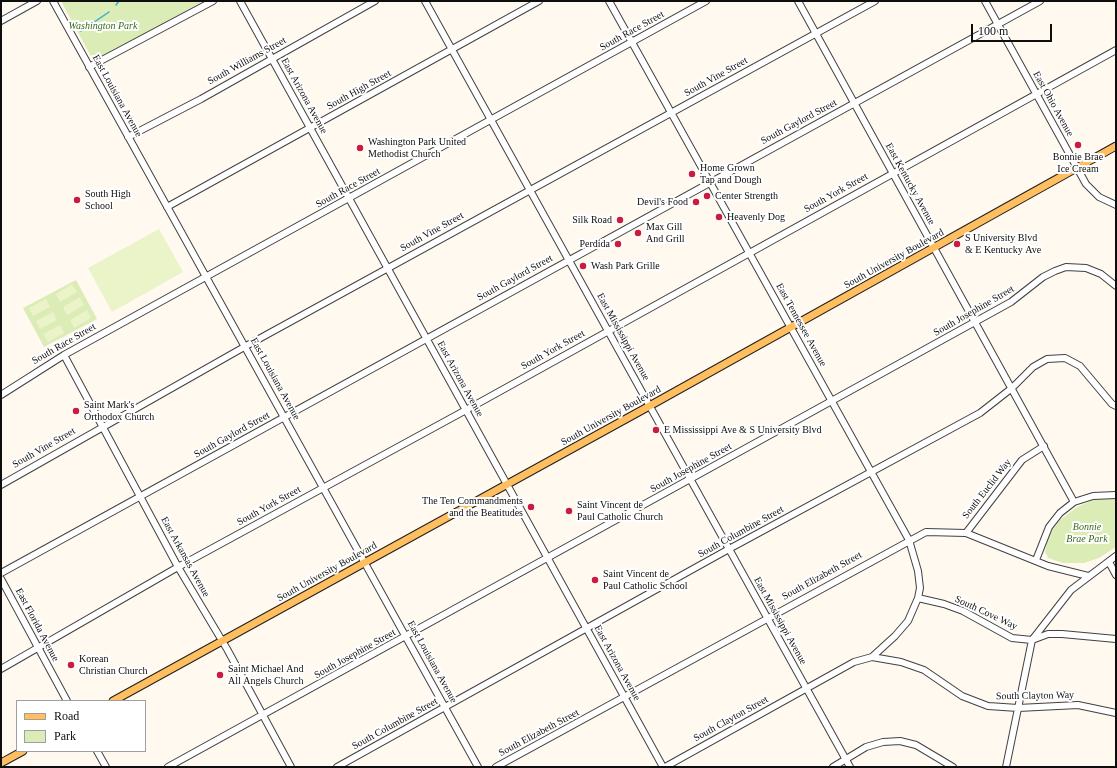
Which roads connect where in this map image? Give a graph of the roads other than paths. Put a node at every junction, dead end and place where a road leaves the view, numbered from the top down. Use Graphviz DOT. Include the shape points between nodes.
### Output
graph roads {
  1 [pos="37,1"];
  2 [pos="53,1"];
  3 [pos="213,1"];
  4 [pos="240,1"];
  5 [pos="375,1"];
  6 [pos="425,1"];
  7 [pos="540,1"];
  8 [pos="609,1"];
  9 [pos="706,1"];
  10 [pos="798,1"];
  11 [pos="875,1"];
  12 [pos="985,1"];
  13 [pos="1040,1"];
  14 [pos="1,21"];
  15 [pos="997,25"];
  16 [pos="816,33"];
  17 [pos="632,43"];
  18 [pos="452,50"];
  19 [pos="1116,50"];
  20 [pos="272,59"];
  21 [pos="89,67"];
  22 [pos="1036,94"];
  23 [pos="855,104"];
  24 [pos="672,113"];
  25 [pos="491,120"];
  26 [pos="311,129"];
  27 [pos="128,137"];
  28 [pos="1116,146"];
  29 [pos="1077,168"];
  30 [pos="893,173"];
  31 [pos="710,181"];
  32 [pos="530,190"];
  33 [pos="350,199"];
  34 [pos="1116,205"];
  35 [pos="167,207"];
  36 [pos="934,248"];
  37 [pos="749,252"];
  38 [pos="568,260"];
  39 [pos="388,268"];
  40 [pos="206,277"];
  41 [pos="1116,286"];
  42 [pos="976,322"];
  43 [pos="791,327"];
  44 [pos="607,331"];
  45 [pos="427,339"];
  46 [pos="246,346"];
  47 [pos="64,355"];
  48 [pos="1012,388"];
  49 [pos="1,395"];
  50 [pos="832,401"];
  51 [pos="649,406"];
  52 [pos="1116,406"];
  53 [pos="466,410"];
  54 [pos="285,417"];
  55 [pos="103,426"];
  56 [pos="1044,446"];
  57 [pos="872,472"];
  58 [pos="691,480"];
  59 [pos="1,484"];
  60 [pos="507,484"];
  61 [pos="324,487"];
  62 [pos="1116,495"];
  63 [pos="140,496"];
  64 [pos="1074,502"];
  65 [pos="966,532"];
  66 [pos="909,540"];
  67 [pos="729,549"];
  68 [pos="1116,556"];
  69 [pos="548,558"];
  70 [pos="1036,560"];
  71 [pos="365,562"];
  72 [pos="1109,562"];
  73 [pos="178,567"];
  74 [pos="1,573"];
  75 [pos="1116,575"];
  76 [pos="1088,576"];
  77 [pos="1,579"];
  78 [pos="918,598"];
  79 [pos="767,618"];
  80 [pos="586,629"];
  81 [pos="406,637"];
  82 [pos="1116,639"];
  83 [pos="1032,640"];
  84 [pos="222,642"];
  85 [pos="37,647"];
  86 [pos="872,657"];
  87 [pos="1,669"];
  88 [pos="806,688"];
  89 [pos="625,698"];
  90 [pos="66,700"];
  91 [pos="116,700"];
  92 [pos="446,708"];
  93 [pos="1018,708"];
  94 [pos="1116,713"];
  95 [pos="263,715"];
  96 [pos="21,752"];
  97 [pos="98,752"];
  98 [pos="846,760"];
  99 [pos="1,763"];
  100 [pos="106,767"];
  101 [pos="168,767"];
  102 [pos="292,767"];
  103 [pos="337,767"];
  104 [pos="478,767"];
  105 [pos="496,767"];
  106 [pos="664,767"];
  107 [pos="833,767"];
  108 [pos="850,767"];
  109 [pos="953,767"];
  110 [pos="1006,767"];
  1 -- 14 [label="street"];
  2 -- 21 [label="street, East Louisiana Avenue"];
  3 -- 21 [label="street"];
  4 -- 20 [label="street, East Arizona Avenue"];
  5 -- 20 [label="street, South Williams Street"];
  6 -- 18 [label="street, East Mississippi Avenue"];
  7 -- 18 [label="street, South High Street"];
  8 -- 17 [label="street, East Tennessee Avenue"];
  9 -- 17 [label="street, South Race Street"];
  10 -- 16 [label="street, East Kentucky Avenue"];
  11 -- 16 [label="street, South Vine Street"];
  12 -- 15 [label="street, East Ohio Avenue"];
  13 -- 15 [label="street, South Gaylord Street"];
  15 -- 22 [label="street, East Ohio Avenue"];
  15 -- 23 [label="street, South Gaylord Street"];
  16 -- 23 [label="street, East Kentucky Avenue"];
  16 -- 24 [label="street, South Vine Street"];
  17 -- 24 [label="street, East Tennessee Avenue"];
  17 -- 25 [label="street, South Race Street"];
  18 -- 25 [label="street, East Mississippi Avenue"];
  18 -- 26 [label="street, South High Street"];
  19 -- 22 [label="street, South York Street"];
  20 -- 26 [label="street, East Arizona Avenue"];
  20 -- 27 [label="street, South Williams Street"];
  21 -- 27 [label="street, East Louisiana Avenue"];
  22 -- 29 [label="street, East Ohio Avenue"];
  22 -- 30 [label="street, South York Street"];
  23 -- 30 [label="street, East Kentucky Avenue"];
  23 -- 31 [label="street, South Gaylord Street"];
  24 -- 31 [label="street, East Tennessee Avenue"];
  24 -- 32 [label="street, South Vine Street"];
  25 -- 32 [label="street, East Mississippi Avenue"];
  25 -- 33 [label="street, South Race Street"];
  26 -- 33 [label="street, East Arizona Avenue"];
  26 -- 35 [label="street, South High Street"];
  27 -- 35 [label="street, East Louisiana Avenue"];
  28 -- 29 [label="main road, South University Boulevard"];
  29 -- 34 [label="street, East Ohio Avenue" via="1090,190"];
  29 -- 36 [label="main road, South University Boulevard"];
  30 -- 36 [label="street, East Kentucky Avenue"];
  30 -- 37 [label="street, South York Street"];
  31 -- 37 [label="street, East Tennessee Avenue"];
  31 -- 38 [label="street, South Gaylord Street"];
  32 -- 38 [label="street, East Mississippi Avenue"];
  32 -- 39 [label="street, South Vine Street"];
  33 -- 39 [label="street, East Arizona Avenue"];
  33 -- 40 [label="street, South Race Street"];
  35 -- 40 [label="street, East Louisiana Avenue"];
  36 -- 42 [label="street, East Kentucky Avenue"];
  36 -- 43 [label="main road, South University Boulevard"];
  37 -- 43 [label="street, East Tennessee Avenue"];
  37 -- 44 [label="street, South York Street"];
  38 -- 44 [label="street, East Mississippi Avenue"];
  38 -- 45 [label="street, South Gaylord Street"];
  39 -- 45 [label="street, East Arizona Avenue"];
  39 -- 46 [label="street, South Vine Street"];
  40 -- 46 [label="street, East Louisiana Avenue"];
  40 -- 47 [label="street, South Race Street"];
  41 -- 42 [label="street, South Josephine Street" via="1094,271 1066,267 1043,277 1020,297"];
  42 -- 48 [label="street, East Kentucky Avenue"];
  42 -- 50 [label="street, South Josephine Street"];
  43 -- 50 [label="street, East Tennessee Avenue"];
  43 -- 51 [label="main road, South University Boulevard"];
  44 -- 51 [label="street, East Mississippi Avenue"];
  44 -- 53 [label="street, South York Street"];
  45 -- 53 [label="street, East Arizona Avenue"];
  45 -- 54 [label="street, South Gaylord Street"];
  46 -- 54 [label="street, East Louisiana Avenue"];
  46 -- 55 [label="street, South Vine Street"];
  47 -- 49 [label="street, South Race Street"];
  47 -- 55 [label="street, East Arkansas Avenue"];
  48 -- 52 [label="street, South Columbine Street" via="1033,367 1046,359 1065,358 1080,366"];
  48 -- 56 [label="street, East Kentucky Avenue"];
  48 -- 57 [label="street, South Columbine Street" via="980,413"];
  50 -- 57 [label="street, East Tennessee Avenue"];
  50 -- 58 [label="street, South Josephine Street"];
  51 -- 58 [label="street, East Mississippi Avenue"];
  51 -- 60 [label="main road, South University Boulevard"];
  53 -- 60 [label="street, East Arizona Avenue"];
  53 -- 61 [label="street, South York Street"];
  54 -- 61 [label="street, East Louisiana Avenue"];
  54 -- 63 [label="street, South Gaylord Street"];
  55 -- 59 [label="street, South Vine Street"];
  55 -- 63 [label="street, East Arkansas Avenue"];
  56 -- 64 [label="street, East Kentucky Avenue"];
  56 -- 65 [label="street, South Euclid Way" via="1022,460"];
  57 -- 66 [label="street, East Tennessee Avenue"];
  57 -- 67 [label="street, South Columbine Street"];
  58 -- 67 [label="street, East Mississippi Avenue"];
  58 -- 69 [label="street, South Josephine Street"];
  60 -- 69 [label="street, East Arizona Avenue"];
  60 -- 71 [label="main road, South University Boulevard"];
  61 -- 71 [label="street, East Louisiana Avenue"];
  61 -- 73 [label="street, South York Street"];
  62 -- 64 [label="street" via="1100,495"];
  63 -- 73 [label="street, East Arkansas Avenue"];
  63 -- 74 [label="street, South Gaylord Street"];
  64 -- 70 [label="street" via="1060,513 1049,527"];
  65 -- 66 [label="street, South Elizabeth Street" via="926,532"];
  65 -- 70 [label="street, South Elizabeth Street"];
  66 -- 78 [label="street, East Tennessee Avenue" via="918,571"];
  66 -- 79 [label="street, South Elizabeth Street"];
  67 -- 79 [label="street, East Mississippi Avenue"];
  67 -- 80 [label="street, South Columbine Street"];
  68 -- 72 [label="street"];
  69 -- 80 [label="street, East Arizona Avenue"];
  69 -- 81 [label="street, South Josephine Street"];
  70 -- 76 [label="street, South Elizabeth Street" via="1063,571"];
  71 -- 81 [label="street, East Louisiana Avenue"];
  71 -- 84 [label="main road, South University Boulevard"];
  72 -- 75 [label="street"];
  72 -- 76 [label="street"];
  73 -- 84 [label="street, East Arkansas Avenue"];
  73 -- 85 [label="street, South York Street"];
  76 -- 83 [label="street" via="1071,590"];
  77 -- 85 [label="street, East Florida Avenue"];
  78 -- 83 [label="street, South Cove Way" via="963,611 1012,638"];
  78 -- 86 [label="street, East Tennessee Avenue" via="908,621"];
  79 -- 88 [label="street, East Mississippi Avenue"];
  79 -- 89 [label="street, South Elizabeth Street"];
  80 -- 89 [label="street, East Arizona Avenue"];
  80 -- 92 [label="street, South Columbine Street"];
  81 -- 92 [label="street, East Louisiana Avenue"];
  81 -- 95 [label="street, South Josephine Street"];
  82 -- 83 [label="street, South Cove Way" via="1048,634"];
  83 -- 93 [label="street"];
  84 -- 91 [label="main road, South University Boulevard"];
  84 -- 95 [label="street, East Arkansas Avenue"];
  85 -- 87 [label="street, South York Street"];
  85 -- 90 [label="street, East Florida Avenue"];
  86 -- 88 [label="street, South Clayton Way" via="854,662"];
  86 -- 93 [label="street, South Clayton Way" via="901,662 924,670 975,702 988,706"];
  88 -- 98 [label="street, East Mississippi Avenue"];
  88 -- 106 [label="street, South Clayton Street"];
  89 -- 105 [label="street, South Elizabeth Street"];
  89 -- 106 [label="street, East Arizona Avenue"];
  92 -- 103 [label="street, South Columbine Street"];
  92 -- 104 [label="street, East Louisiana Avenue"];
  93 -- 94 [label="street, South Clayton Way" via="1078,705"];
  93 -- 110 [label="street"];
  95 -- 101 [label="street, South Josephine Street"];
  95 -- 102 [label="street, East Arkansas Avenue"];
  96 -- 99 [label="main road"];
  97 -- 100 [label="street"];
  98 -- 107 [label="street"];
  98 -- 108 [label="street, East Mississippi Avenue"];
  98 -- 109 [label="street" via="866,747 900,741 916,744"];
}
